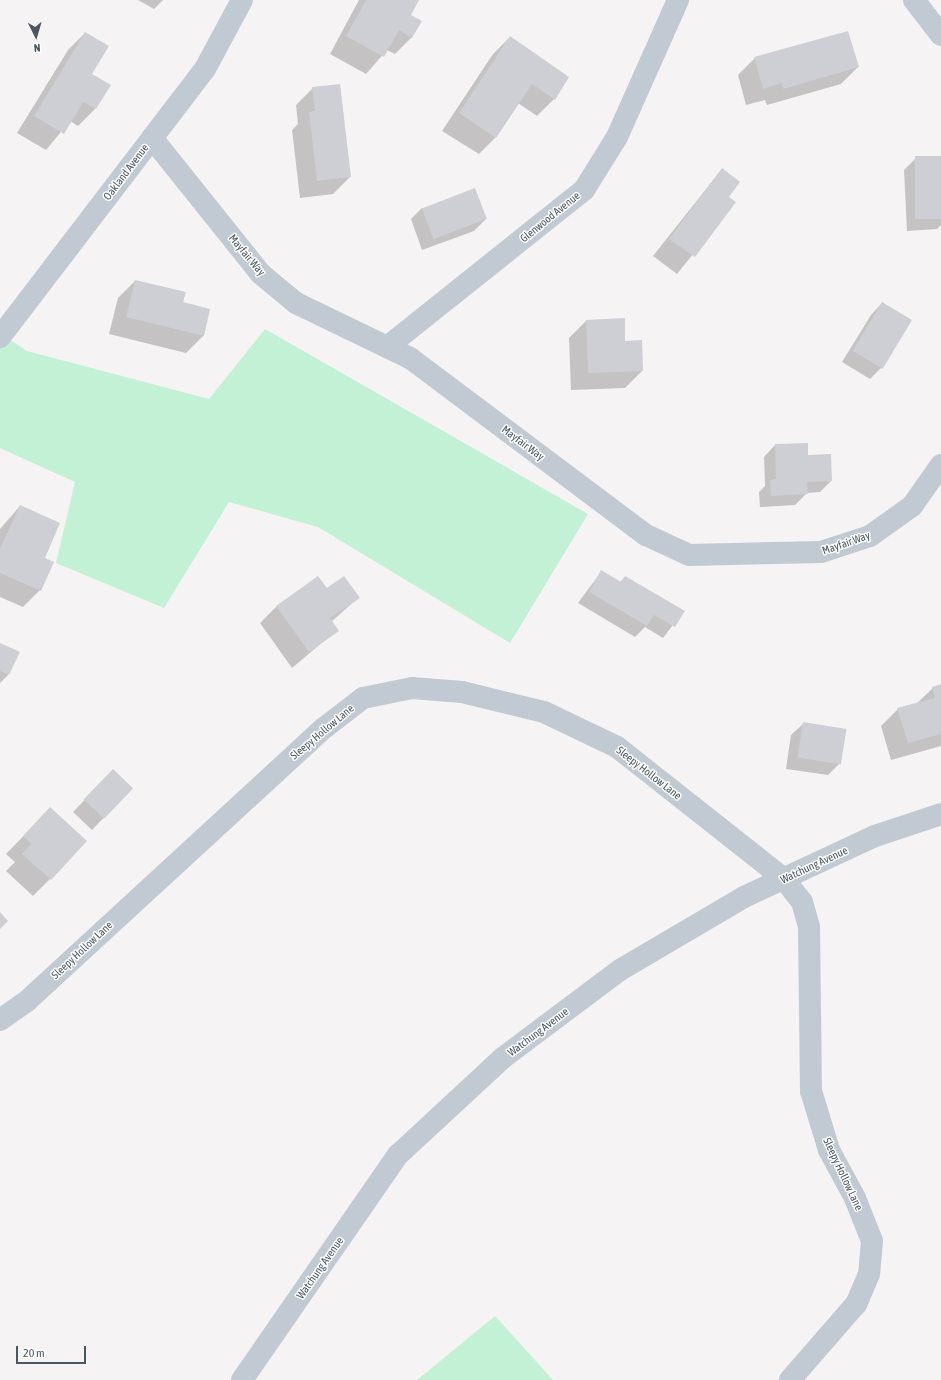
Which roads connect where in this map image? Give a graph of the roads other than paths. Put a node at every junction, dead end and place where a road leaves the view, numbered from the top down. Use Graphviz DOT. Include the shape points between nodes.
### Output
graph roads {
  1 [pos="242,0"];
  2 [pos="678,0"];
  3 [pos="914,0"];
  4 [pos="941,35"];
  5 [pos="152,138"];
  6 [pos="0,337"];
  7 [pos="387,347"];
  8 [pos="941,465"];
  9 [pos="941,814"];
  10 [pos="784,879"];
  11 [pos="0,1020"];
  12 [pos="242,1380"];
  13 [pos="790,1380"];
  1 -- 5 [label="street, Oakland Avenue" via="206,69"];
  2 -- 7 [label="street, Glenwood Avenue" via="618,137 584,190"];
  3 -- 4 [label="street"];
  5 -- 6 [label="street, Oakland Avenue"];
  5 -- 7 [label="street, Mayfair Way" via="261,274 296,303"];
  7 -- 8 [label="street, Mayfair Way" via="410,358 646,535 689,555 821,552 870,536 912,506"];
  9 -- 10 [label="street, Watchung Avenue" via="876,836"];
  10 -- 11 [label="street, Sleepy Hollow Lane" via="617,747 544,712 462,692 412,688 363,698 324,728 27,1001"];
  10 -- 12 [label="street, Watchung Avenue" via="744,897 620,970 482,1077 398,1155"];
  10 -- 13 [label="street, Sleepy Hollow Lane" via="802,902 809,927 811,1091 829,1150 855,1198 872,1241 869,1274 856,1304"];
}
